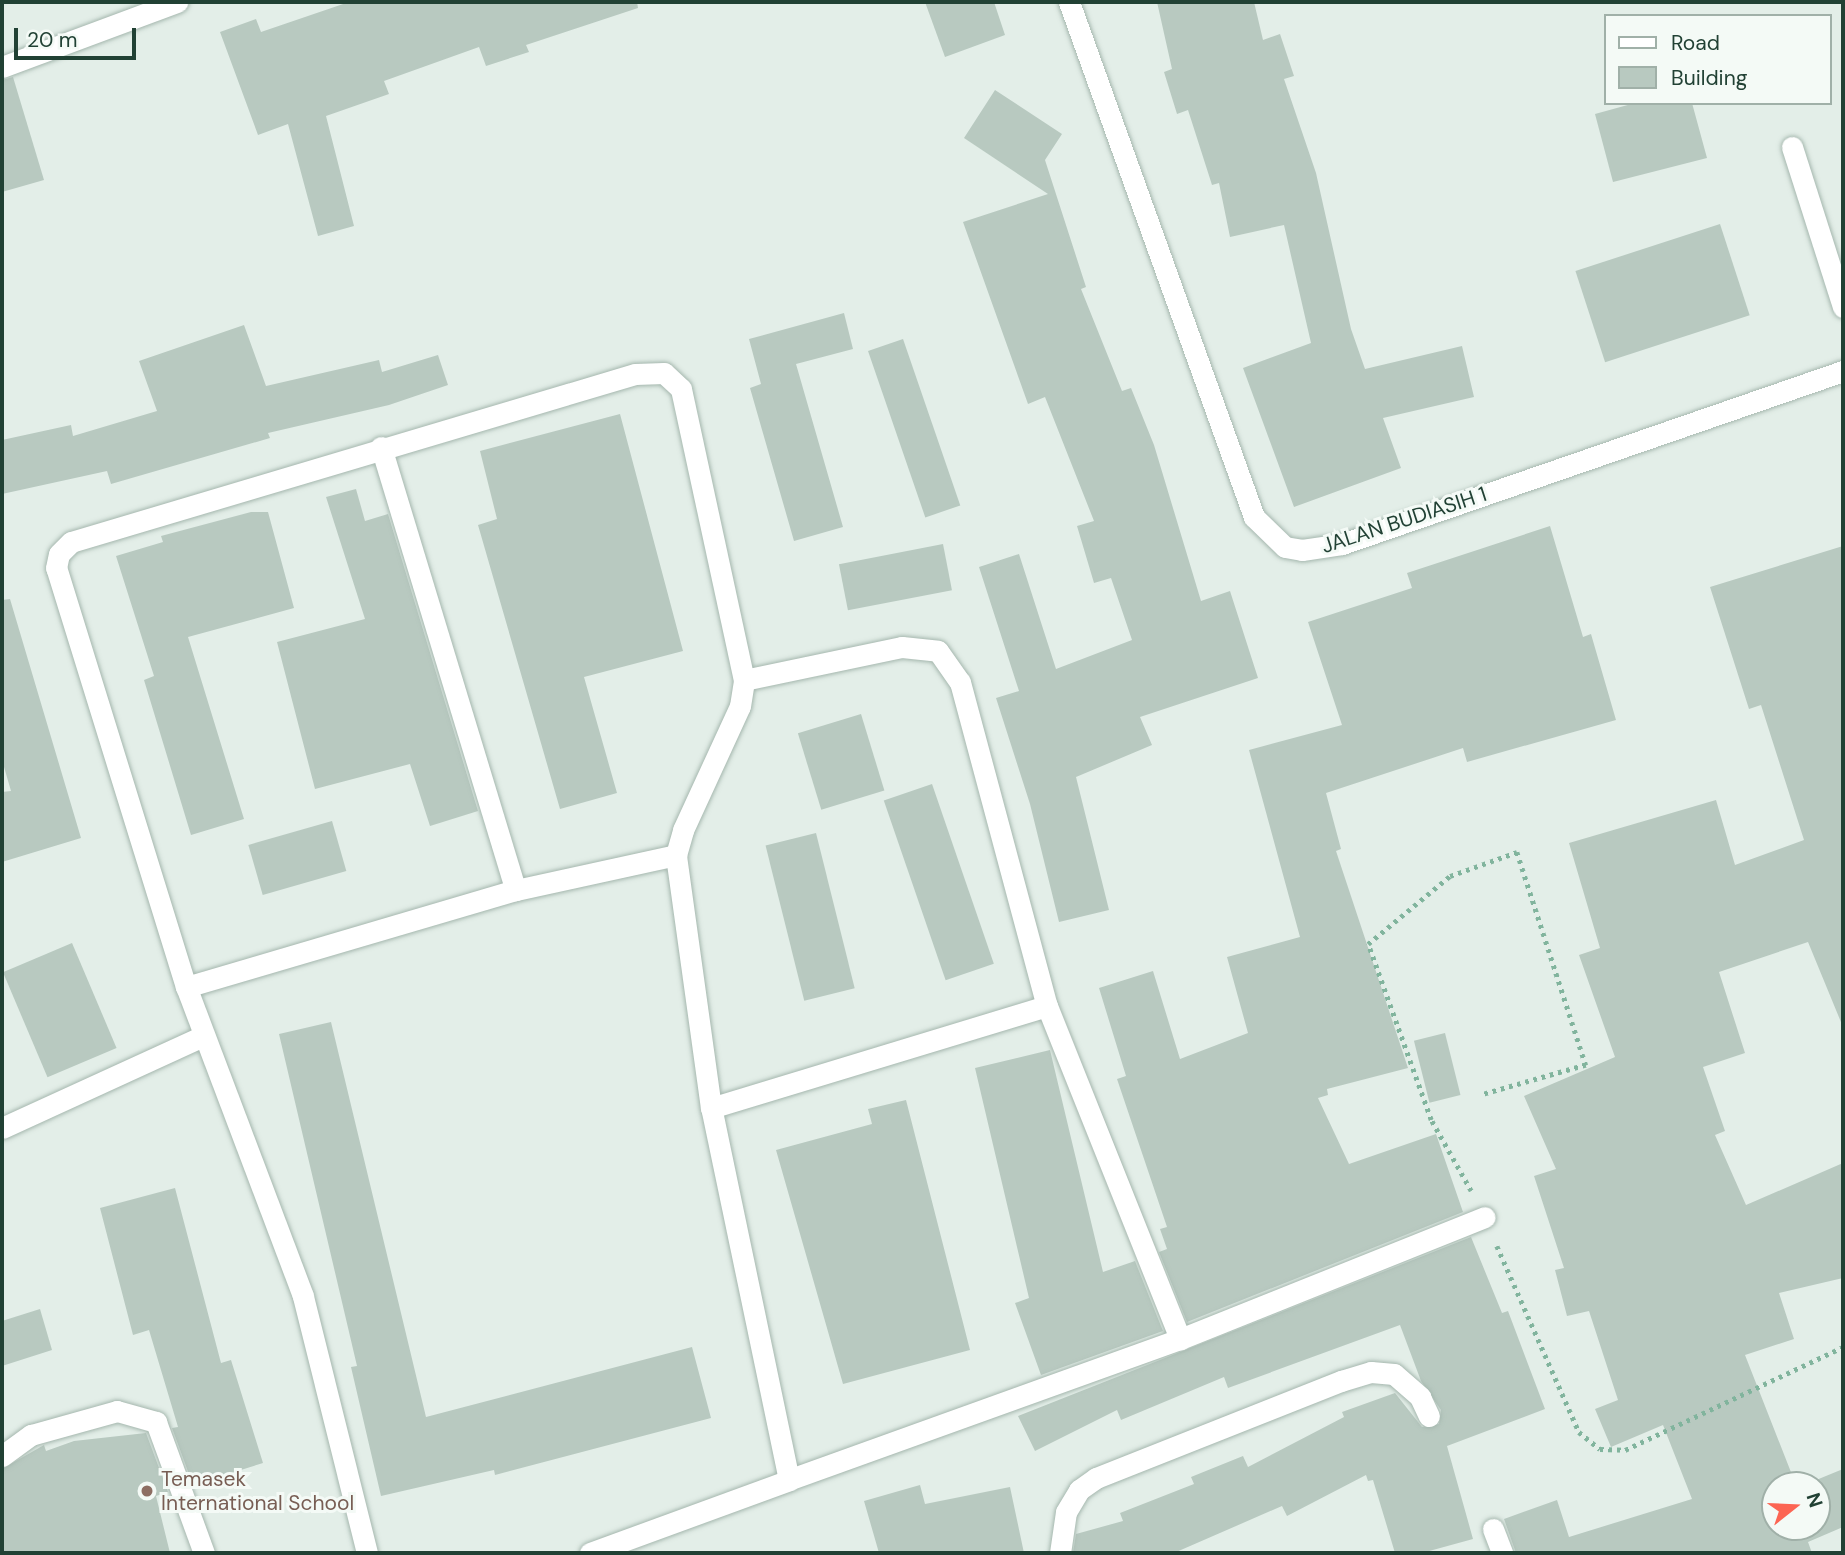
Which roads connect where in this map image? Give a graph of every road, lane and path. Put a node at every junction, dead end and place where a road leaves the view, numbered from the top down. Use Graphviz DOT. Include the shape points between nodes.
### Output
graph roads {
  1 [pos="177,2"];
  2 [pos="1069,2"];
  3 [pos="2,67"];
  4 [pos="1792,147"];
  5 [pos="1843,307"];
  6 [pos="1843,371"];
  7 [pos="381,447"];
  8 [pos="744,680"];
  9 [pos="676,855"];
  10 [pos="516,890"];
  11 [pos="186,987"];
  12 [pos="1047,1006"];
  13 [pos="201,1037"];
  14 [pos="1481,1095"];
  15 [pos="711,1108"];
  16 [pos="2,1128"];
  17 [pos="1485,1217"];
  18 [pos="1180,1339"];
  19 [pos="1843,1347"];
  20 [pos="1429,1416"];
  21 [pos="2,1456"];
  22 [pos="789,1480"];
  23 [pos="1493,1529"];
  24 [pos="204,1553"];
  25 [pos="367,1553"];
  26 [pos="590,1553"];
  27 [pos="1060,1553"];
  28 [pos="1502,1553"];
  1 -- 3 [label="street"];
  2 -- 6 [label="street, JALAN BUDIASIH 1" via="1254,517 1285,547 1302,550 1342,544"];
  4 -- 5 [label="street"];
  7 -- 8 [label="street" via="635,374 664,373 681,389"];
  7 -- 10 [label="street"];
  7 -- 11 [label="street" via="71,542 59,554 56,568"];
  8 -- 9 [label="street" via="740,706"];
  8 -- 12 [label="street" via="902,647 938,651 960,682"];
  9 -- 10 [label="street"];
  9 -- 15 [label="street"];
  10 -- 11 [label="street"];
  11 -- 13 [label="street"];
  12 -- 15 [label="street"];
  12 -- 18 [label="street"];
  13 -- 16 [label="street"];
  13 -- 25 [label="street" via="303,1296"];
  14 -- 17 [label="path" via="1586,1065 1517,852 1450,876 1368,944 1431,1120"];
  15 -- 22 [label="street"];
  17 -- 18 [label="street"];
  17 -- 19 [label="path" via="1579,1432 1600,1449 1625,1450"];
  18 -- 22 [label="street"];
  20 -- 27 [label="street" via="1409,1384 1394,1374 1371,1372 1109,1473 1079,1490 1066,1512"];
  21 -- 24 [label="street" via="31,1436 117,1411 156,1422"];
  22 -- 26 [label="street"];
  23 -- 28 [label="street"];
}
